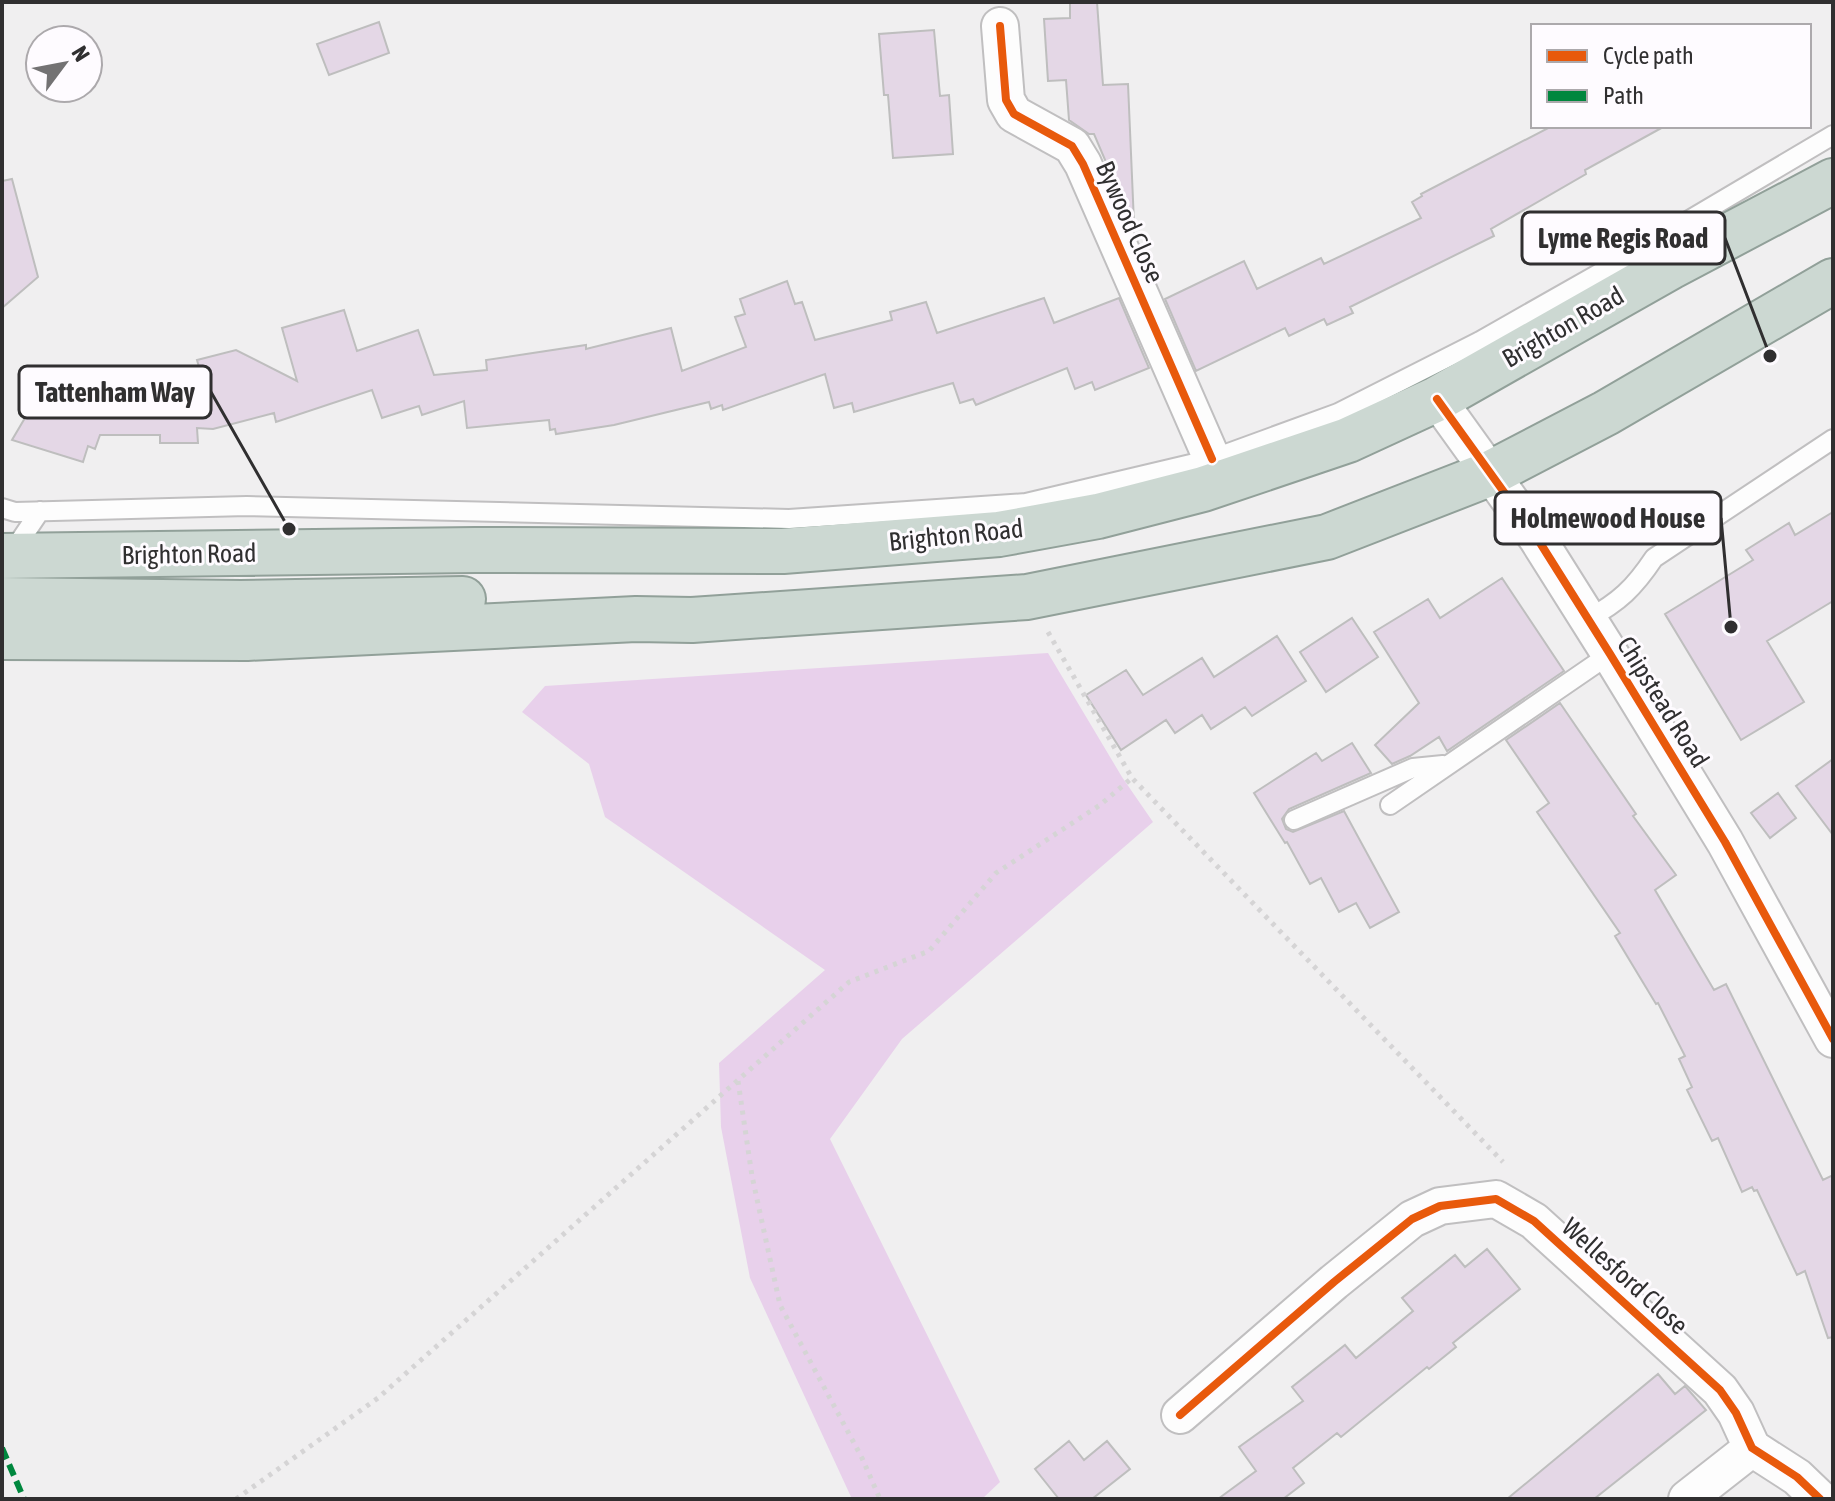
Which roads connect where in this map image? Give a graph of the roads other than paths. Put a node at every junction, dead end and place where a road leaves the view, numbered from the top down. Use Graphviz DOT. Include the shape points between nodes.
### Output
graph roads {
  1 [pos="1000,26"];
  2 [pos="1833,135"];
  3 [pos="1833,181"];
  4 [pos="1833,281"];
  5 [pos="1437,399"];
  6 [pos="1833,439"];
  7 [pos="1212,459"];
  8 [pos="1489,474"];
  9 [pos="2,508"];
  10 [pos="40,511"];
  11 [pos="6,556"];
  12 [pos="2,600"];
  13 [pos="636,619"];
  14 [pos="1588,619"];
  15 [pos="2,637"];
  16 [pos="1610,654"];
  17 [pos="1445,765"];
  18 [pos="1390,805"];
  19 [pos="1294,820"];
  20 [pos="1819,975"];
  21 [pos="1833,1039"];
  22 [pos="1180,1415"];
  23 [pos="1752,1448"];
  24 [pos="1687,1499"];
  25 [pos="1820,1499"];
  1 -- 7 [label="street, Bywood Close" via="1006,100 1014,114 1072,146 1083,164"];
  2 -- 7 [label="lane" via="1480,341 1338,413"];
  3 -- 5 [label="highway, Brighton Road"];
  4 -- 8 [label="highway" via="1606,413"];
  5 -- 8 [label="street, Chipstead Road"];
  5 -- 11 [label="highway, Brighton Road" via="1348,440 1203,489 999,534 783,551"];
  6 -- 14 [label="lane" via="1654,558 1618,602"];
  7 -- 10 [label="lane" via="1026,503 789,519 247,506"];
  8 -- 13 [label="highway" via="1327,537 1027,597 692,620"];
  8 -- 14 [label="street, Chipstead Road"];
  9 -- 10 [label="lane"];
  10 -- 11 [label="lane"];
  12 -- 13 [label="highway" via="488,598"];
  13 -- 15 [label="highway" via="247,638"];
  14 -- 16 [label="street, Chipstead Road"];
  16 -- 17 [label="lane"];
  16 -- 20 [label="street, Chipstead Road" via="1725,842"];
  17 -- 18 [label="lane"];
  17 -- 19 [label="lane" via="1413,768"];
  20 -- 21 [label="street, Chipstead Road"];
  22 -- 23 [label="street, Wellesford Close" via="1412,1219 1440,1206 1496,1199 1534,1221 1720,1390"];
  23 -- 24 [label="street"];
  23 -- 25 [label="street"];
}
